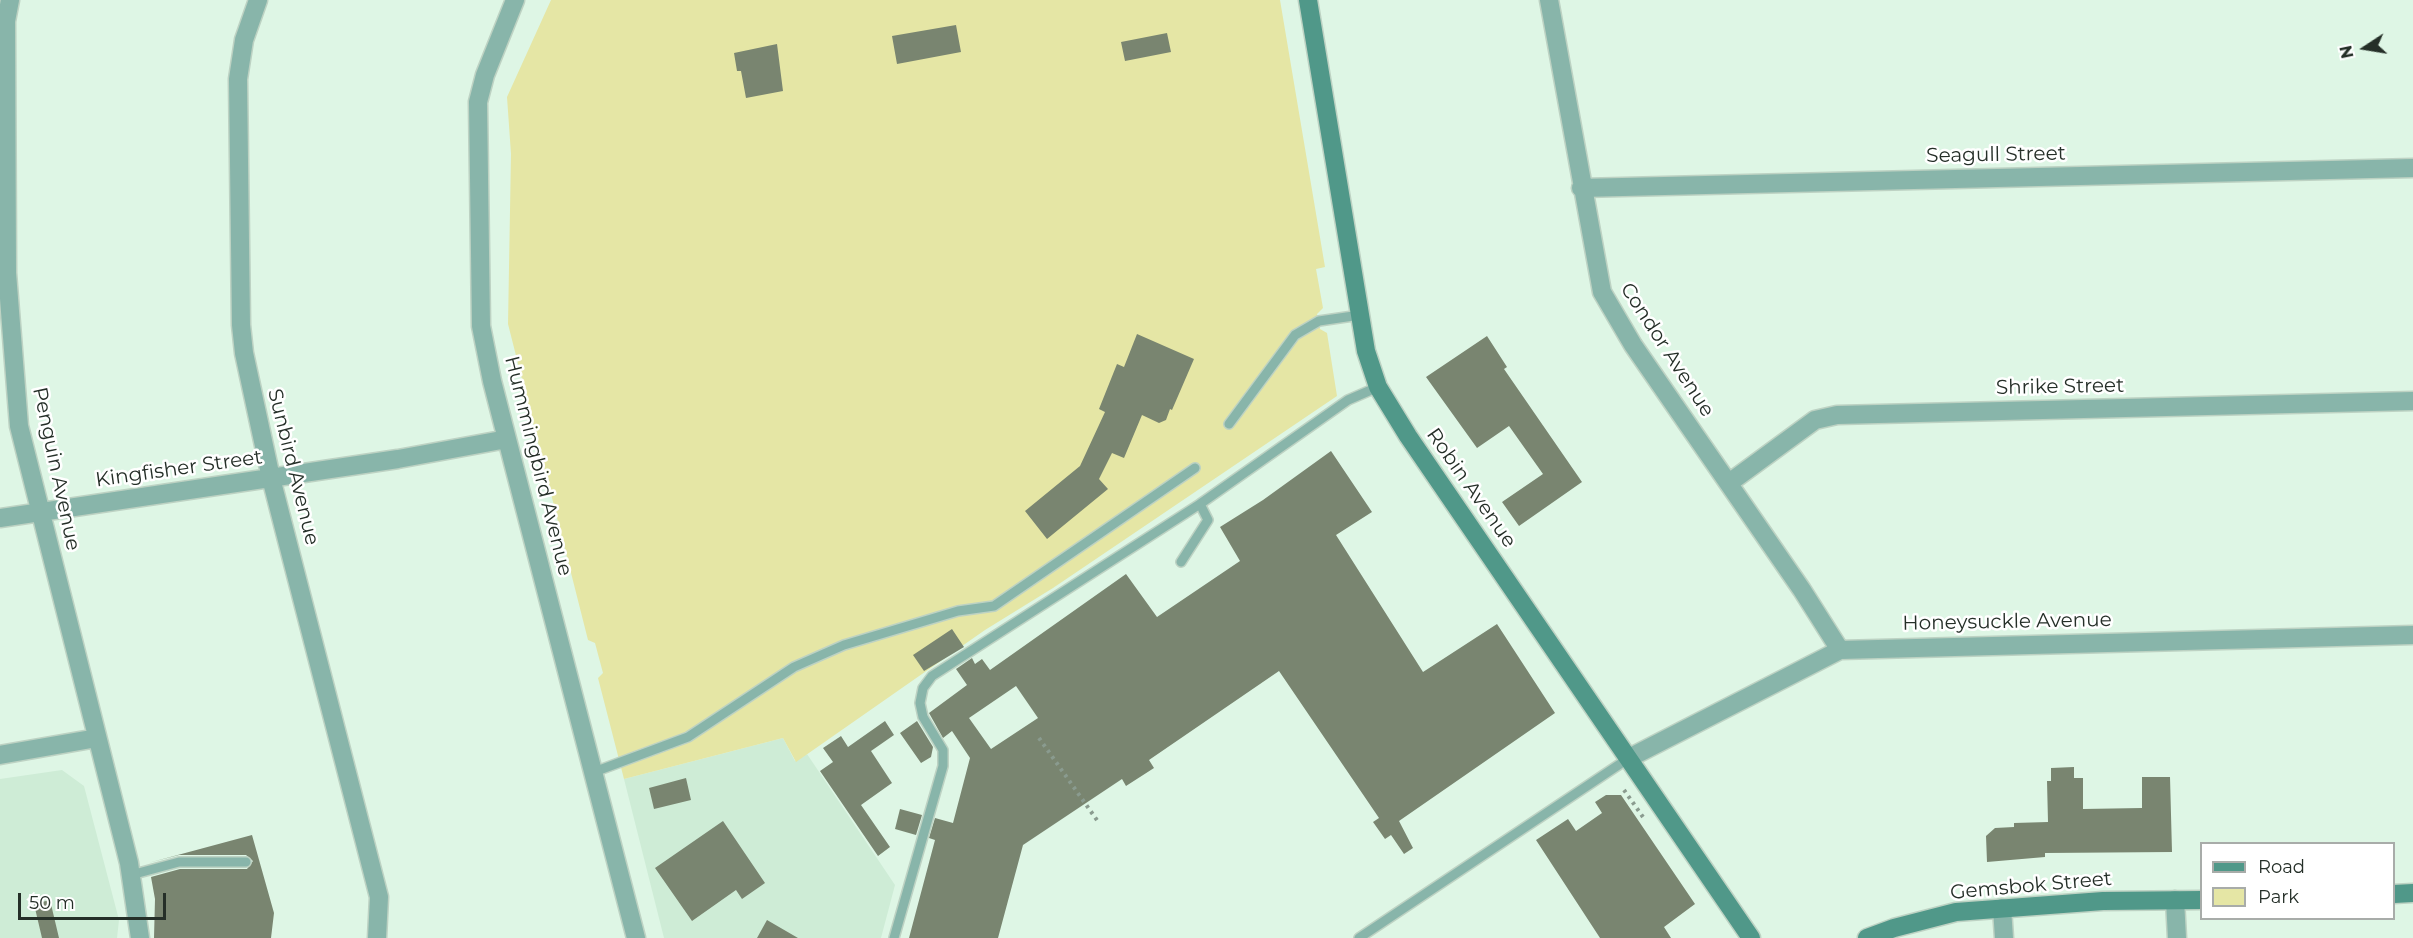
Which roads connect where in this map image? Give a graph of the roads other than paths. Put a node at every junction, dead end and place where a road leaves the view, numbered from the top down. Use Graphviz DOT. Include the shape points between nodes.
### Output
graph roads {
  1 [pos="10,0"];
  2 [pos="258,0"];
  3 [pos="514,0"];
  4 [pos="1308,0"];
  5 [pos="1549,0"];
  6 [pos="2413,168"];
  7 [pos="1581,188"];
  8 [pos="3,273"];
  9 [pos="1360,315"];
  10 [pos="1378,387"];
  11 [pos="2413,401"];
  12 [pos="1229,424"];
  13 [pos="507,439"];
  14 [pos="1196,468"];
  15 [pos="271,478"];
  16 [pos="1729,483"];
  17 [pos="1200,504"];
  18 [pos="40,513"];
  19 [pos="0,518"];
  20 [pos="1181,562"];
  21 [pos="2413,635"];
  22 [pos="1840,650"];
  23 [pos="97,738"];
  24 [pos="0,755"];
  25 [pos="1629,758"];
  26 [pos="594,772"];
  27 [pos="246,862"];
  28 [pos="131,875"];
  29 [pos="2413,893"];
  30 [pos="2395,894"];
  31 [pos="2175,900"];
  32 [pos="2200,900"];
  33 [pos="2002,908"];
  34 [pos="140,938"];
  35 [pos="377,938"];
  36 [pos="636,938"];
  37 [pos="894,938"];
  38 [pos="1359,938"];
  39 [pos="1751,938"];
  40 [pos="1867,938"];
  41 [pos="2004,938"];
  42 [pos="2177,938"];
  1 -- 8 [label="street, Penguin Avenue" via="6,21"];
  2 -- 15 [label="street, Sunbird Avenue" via="239,58 241,325 251,393"];
  3 -- 13 [label="street, Hummingbird Avenue" via="482,81 478,102 481,326"];
  4 -- 9 [label="street, Robin Avenue"];
  5 -- 7 [label="street, Condor Avenue"];
  6 -- 7 [label="street, Seagull Street"];
  7 -- 16 [label="street, Condor Avenue" via="1602,292 1633,345"];
  8 -- 18 [label="street, Penguin Avenue" via="19,426"];
  9 -- 10 [label="street, Robin Avenue" via="1369,365"];
  9 -- 12 [label="lane" via="1318,321 1295,335"];
  10 -- 17 [label="lane" via="1348,400"];
  10 -- 25 [label="street, Robin Avenue"];
  11 -- 16 [label="street, Shrike Street" via="1837,415 1815,420"];
  13 -- 15 [label="street, Kingfisher Street"];
  13 -- 26 [label="street, Hummingbird Avenue"];
  14 -- 26 [label="lane" via="994,606 958,611 844,645 794,668 688,737"];
  15 -- 18 [label="street, Kingfisher Street"];
  15 -- 35 [label="street, Sunbird Avenue" via="379,897"];
  16 -- 22 [label="street, Condor Avenue"];
  17 -- 20 [label="lane" via="1208,520"];
  17 -- 37 [label="lane" via="932,676 923,688 923,717 943,750 942,766"];
  18 -- 19 [label="street, Kingfisher Street"];
  18 -- 23 [label="street, Penguin Avenue"];
  21 -- 22 [label="street, Honeysuckle Avenue"];
  22 -- 25 [label="street, Honeysuckle Avenue"];
  23 -- 24 [label="street"];
  23 -- 28 [label="street, Penguin Avenue"];
  25 -- 38 [label="lane"];
  25 -- 39 [label="street, Robin Avenue"];
  26 -- 36 [label="street, Hummingbird Avenue"];
  27 -- 28 [label="lane" via="179,862"];
  28 -- 34 [label="street, Penguin Avenue"];
  29 -- 30 [label="street"];
  31 -- 32 [label="street, Gemsbok Street"];
  31 -- 33 [label="street, Gemsbok Street"];
  31 -- 42 [label="street"];
  33 -- 40 [label="street, Gemsbok Street" via="1926,919"];
  33 -- 41 [label="street"];
}
